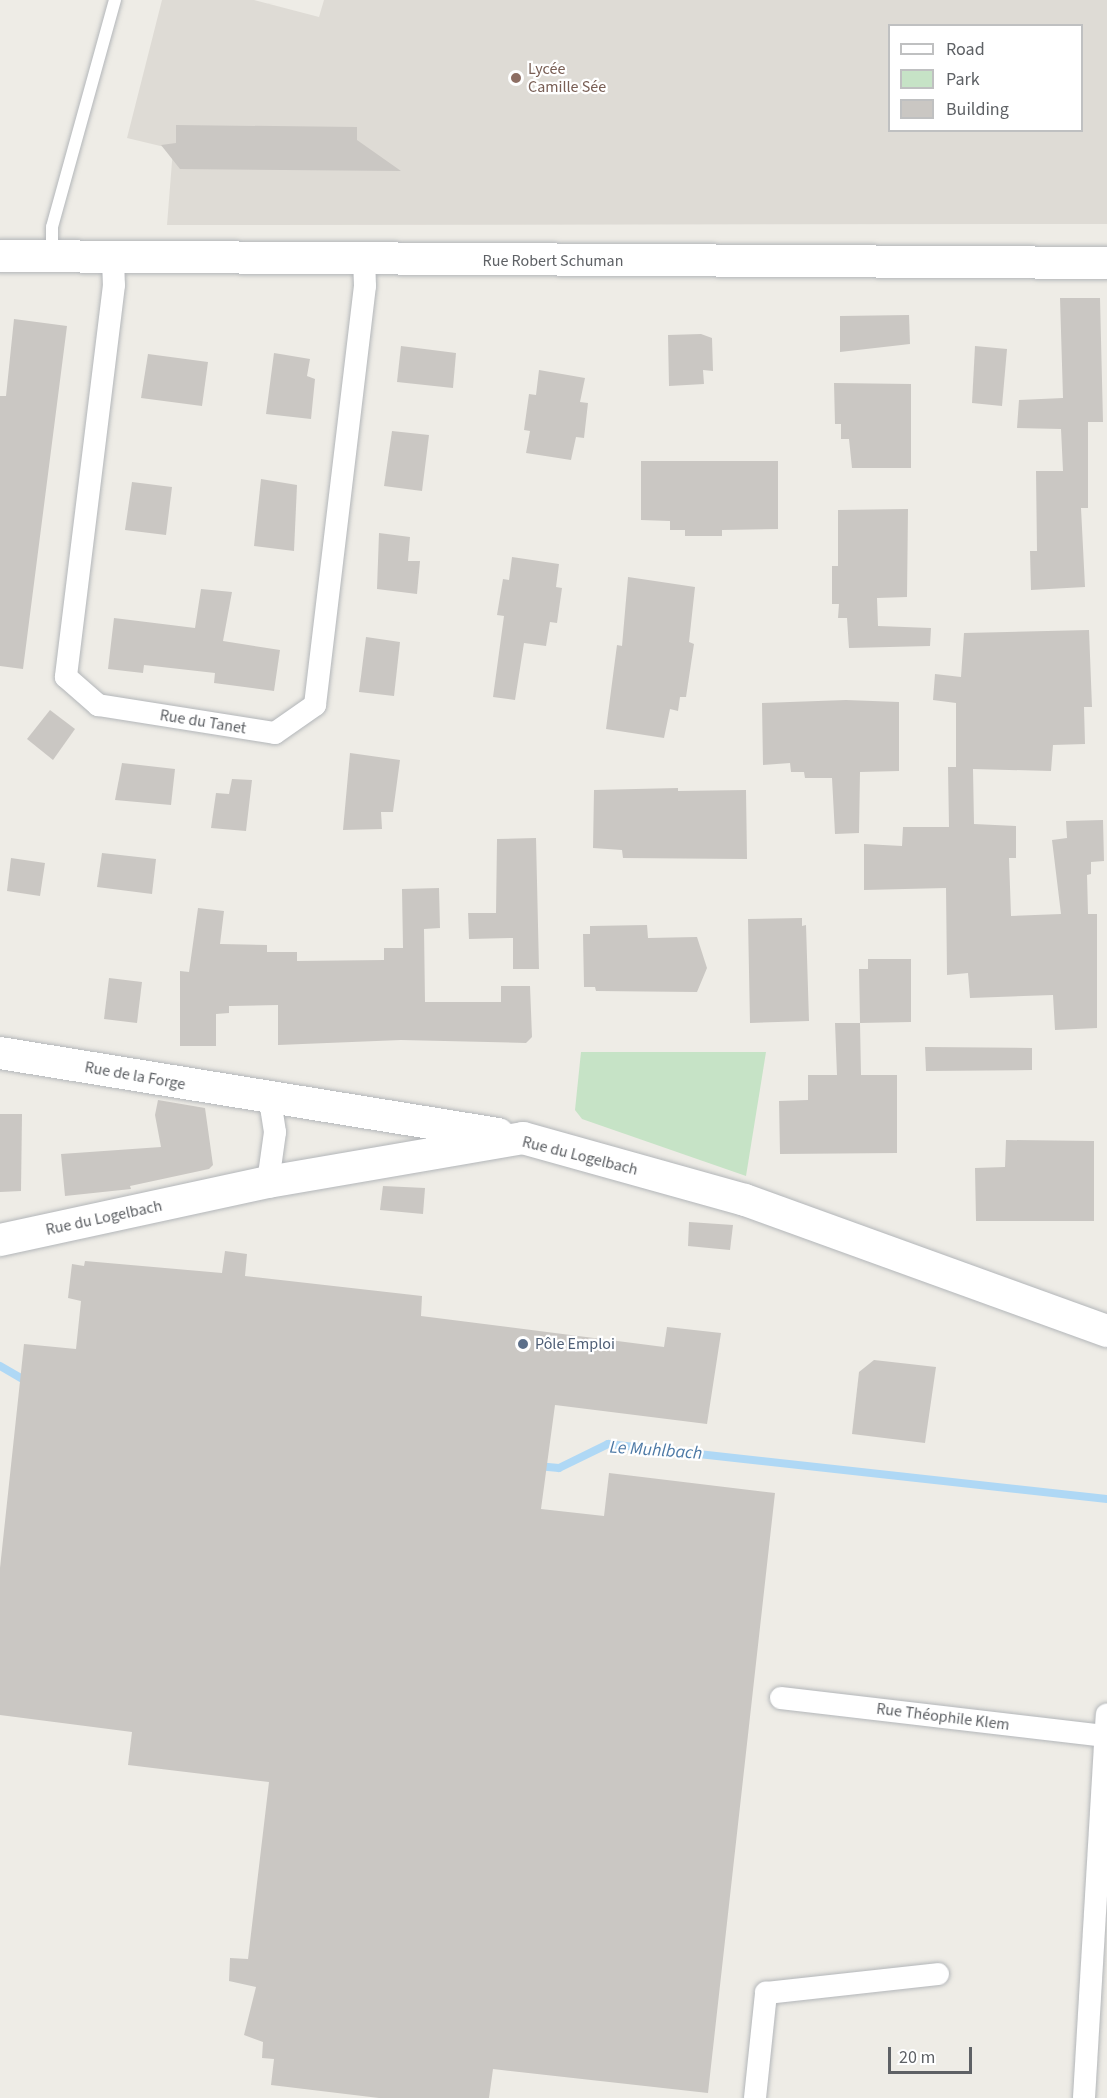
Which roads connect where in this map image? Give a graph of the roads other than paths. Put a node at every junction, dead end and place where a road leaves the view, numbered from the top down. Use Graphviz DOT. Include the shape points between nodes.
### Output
graph roads {
  1 [pos="114,0"];
  2 [pos="0,256"];
  3 [pos="52,258"];
  4 [pos="112,259"];
  5 [pos="364,260"];
  6 [pos="1107,263"];
  7 [pos="0,1053"];
  8 [pos="270,1099"];
  9 [pos="523,1138"];
  10 [pos="268,1182"];
  11 [pos="0,1240"];
  12 [pos="1107,1331"];
  13 [pos="781,1698"];
  14 [pos="1106,1726"];
  15 [pos="939,1974"];
  16 [pos="755,2098"];
  17 [pos="1084,2098"];
  1 -- 3 [label="lane" via="52,227"];
  2 -- 3 [label="street, Rue Robert Schuman"];
  3 -- 4 [label="street, Rue Robert Schuman"];
  4 -- 5 [label="street, Rue Robert Schuman"];
  4 -- 5 [label="street, Rue du Tanet" via="114,285 66,677 98,705 275,733 315,705 365,286"];
  5 -- 6 [label="street, Rue Robert Schuman"];
  7 -- 8 [label="street, Rue de la Forge"];
  8 -- 9 [label="street, Rue de la Forge"];
  8 -- 10 [label="street" via="275,1132"];
  9 -- 10 [label="street, Rue du Logelbach"];
  9 -- 12 [label="street, Rue du Logelbach" via="744,1200"];
  10 -- 11 [label="street, Rue du Logelbach"];
  13 -- 14 [label="street, Rue Théophile Klem"];
  14 -- 17 [label="street"];
  15 -- 16 [label="street" via="766,1993"];
}
